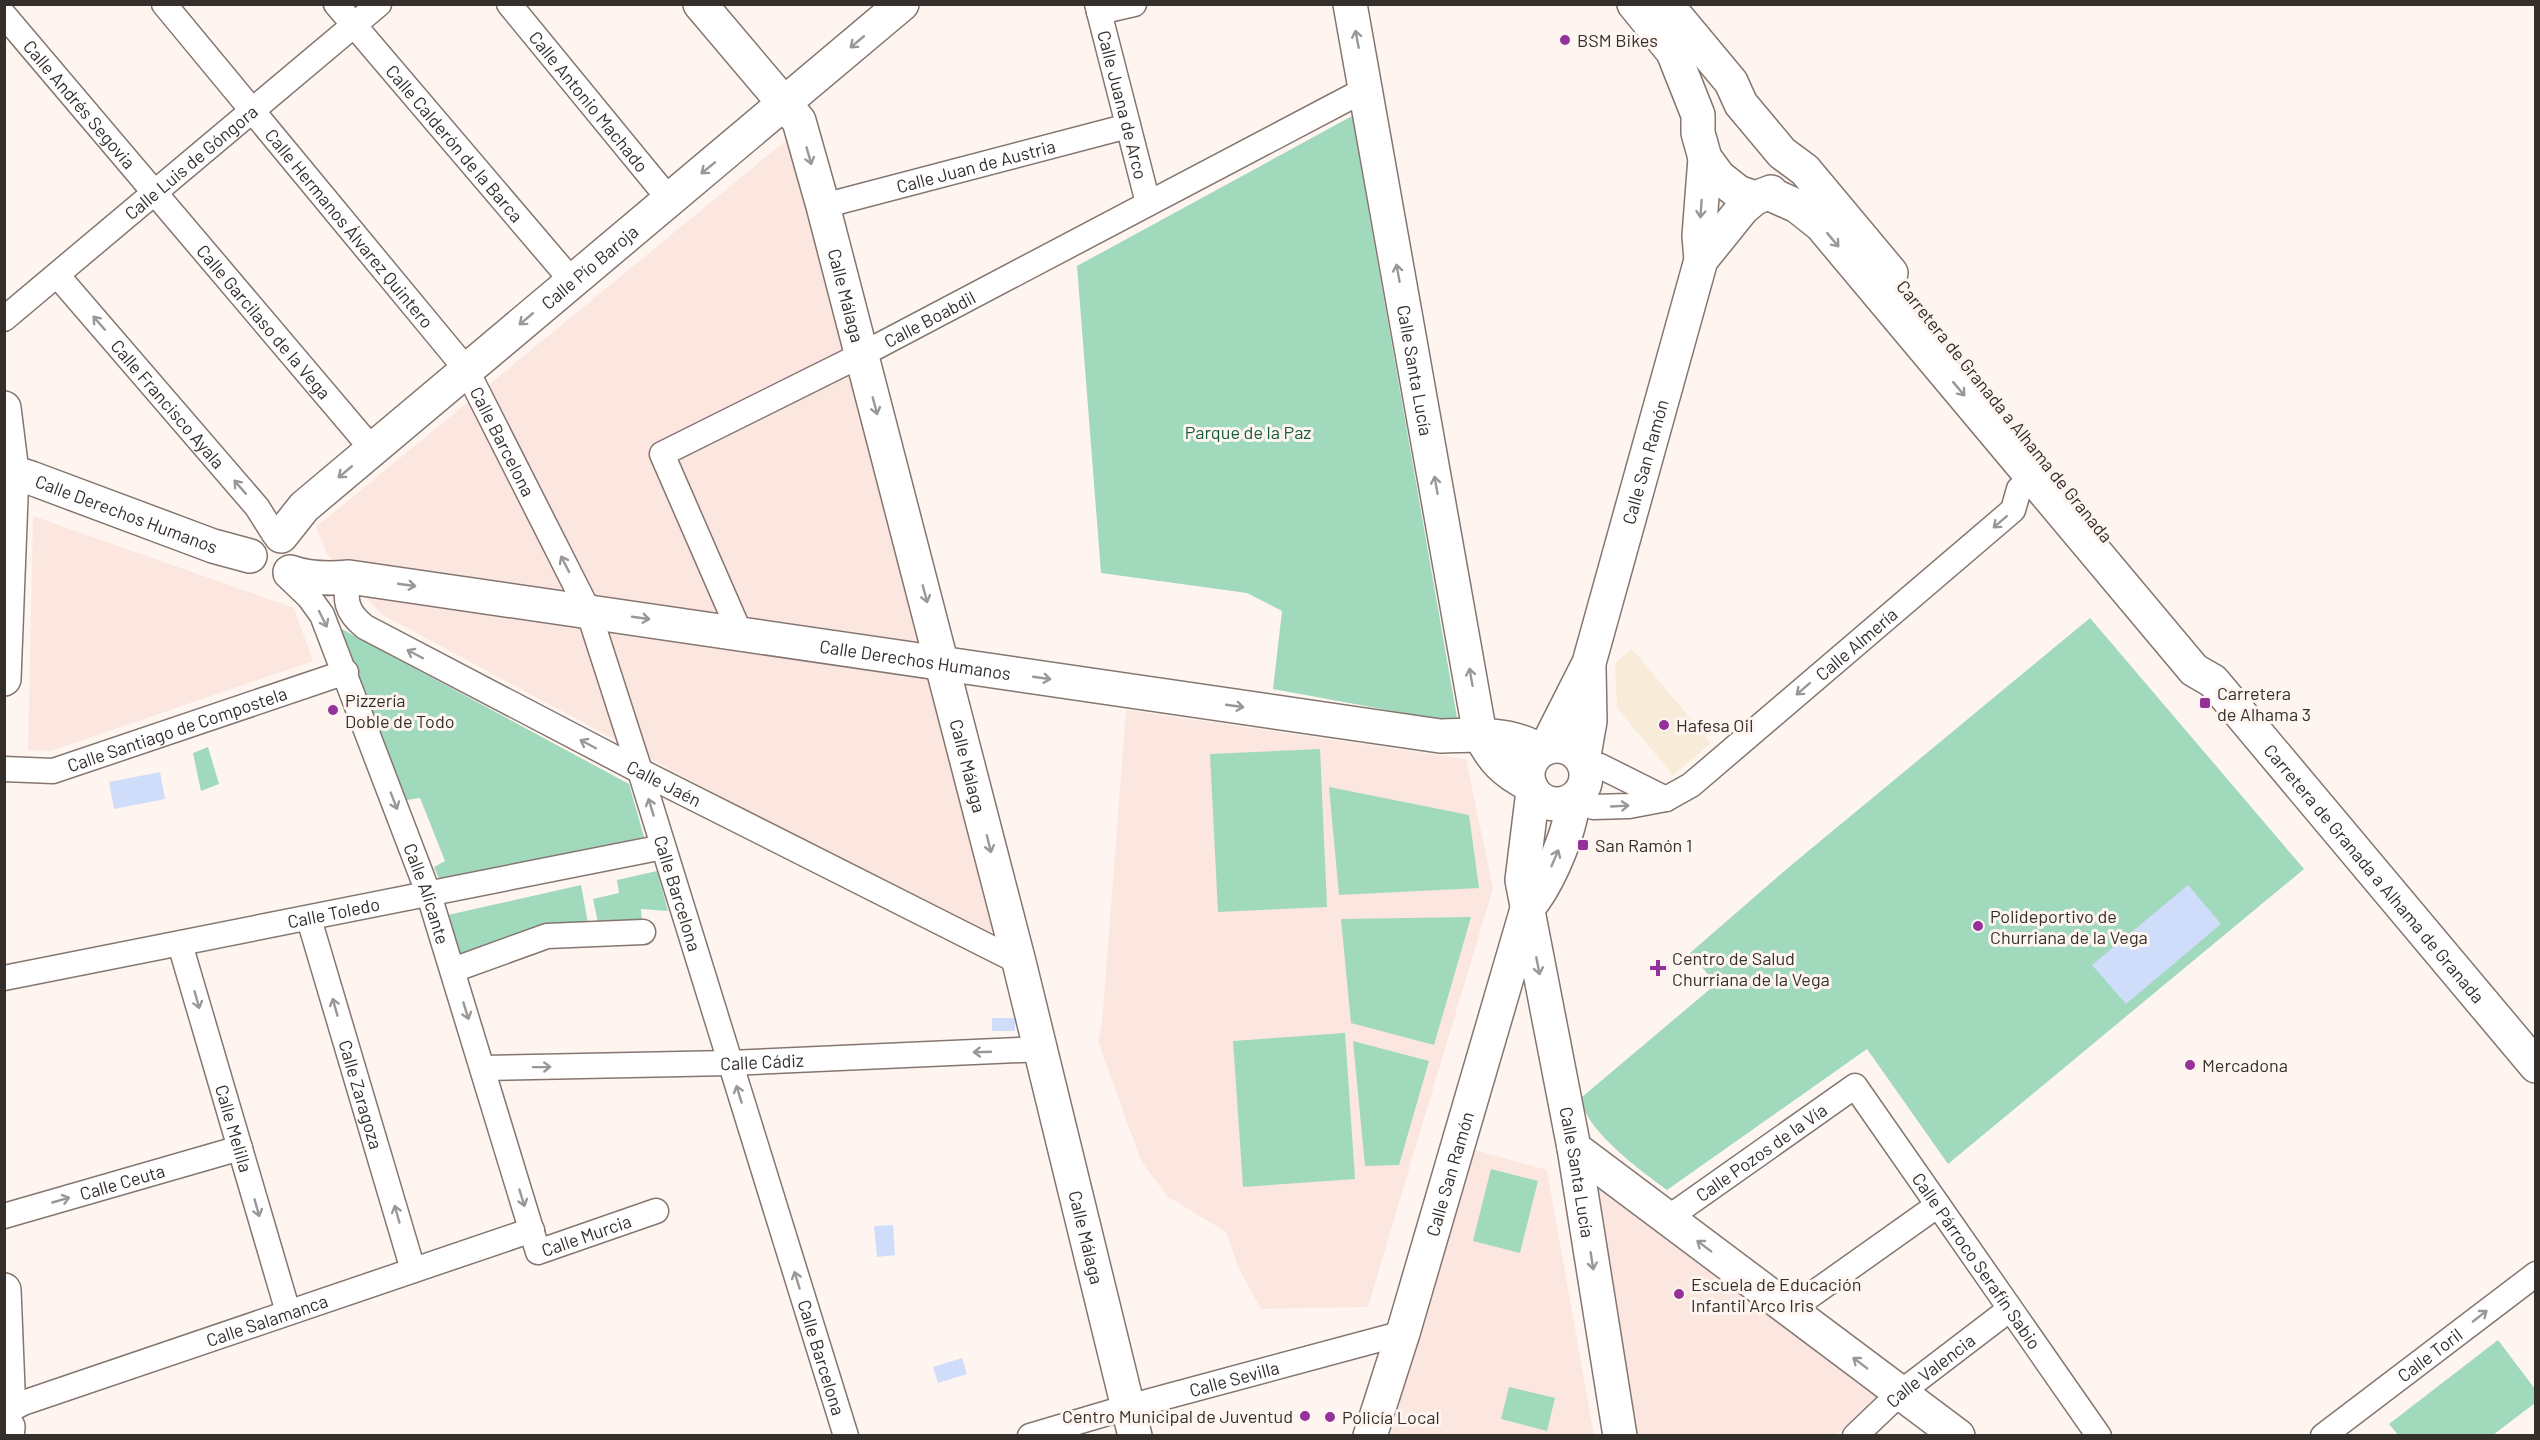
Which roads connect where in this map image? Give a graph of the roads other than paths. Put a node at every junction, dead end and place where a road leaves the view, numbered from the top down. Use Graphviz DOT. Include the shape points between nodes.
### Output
graph roads {
  1 [pos="11,4"];
  2 [pos="164,4"];
  3 [pos="336,4"];
  4 [pos="379,4"];
  5 [pos="509,4"];
  6 [pos="700,4"];
  7 [pos="902,4"];
  8 [pos="1134,4"];
  9 [pos="1350,4"];
  10 [pos="1634,4"];
  11 [pos="1667,6"];
  12 [pos="1098,8"];
  13 [pos="4,10"];
  14 [pos="4,15"];
  15 [pos="354,25"];
  16 [pos="1366,89"];
  17 [pos="1736,103"];
  18 [pos="785,104"];
  19 [pos="252,111"];
  20 [pos="1698,115"];
  21 [pos="1128,126"];
  22 [pos="1705,158"];
  23 [pos="1772,178"];
  24 [pos="155,193"];
  25 [pos="669,199"];
  26 [pos="1148,203"];
  27 [pos="823,206"];
  28 [pos="1701,260"];
  29 [pos="57,275"];
  30 [pos="572,281"];
  31 [pos="4,320"];
  32 [pos="861,355"];
  33 [pos="466,369"];
  34 [pos="4,408"];
  35 [pos="372,449"];
  36 [pos="8,473"];
  37 [pos="2033,476"];
  38 [pos="7,515"];
  39 [pos="285,555"];
  40 [pos="250,556"];
  41 [pos="349,576"];
  42 [pos="588,610"];
  43 [pos="740,633"];
  44 [pos="1589,663"];
  45 [pos="943,664"];
  46 [pos="346,672"];
  47 [pos="4,679"];
  48 [pos="2213,681"];
  49 [pos="1480,735"];
  50 [pos="1543,749"];
  51 [pos="4,769"];
  52 [pos="640,771"];
  53 [pos="1580,781"];
  54 [pos="1531,788"];
  55 [pos="1666,800"];
  56 [pos="663,847"];
  57 [pos="429,895"];
  58 [pos="1527,909"];
  59 [pos="309,919"];
  60 [pos="643,932"];
  61 [pos="180,944"];
  62 [pos="1019,962"];
  63 [pos="453,970"];
  64 [pos="4,978"];
  65 [pos="1041,1049"];
  66 [pos="729,1063"];
  67 [pos="2535,1066"];
  68 [pos="483,1068"];
  69 [pos="1855,1086"];
  70 [pos="240,1148"];
  71 [pos="1574,1148"];
  72 [pos="1938,1205"];
  73 [pos="656,1211"];
  74 [pos="4,1216"];
  75 [pos="1668,1218"];
  76 [pos="532,1230"];
  77 [pos="413,1270"];
  78 [pos="2535,1274"];
  79 [pos="4,1290"];
  80 [pos="2010,1309"];
  81 [pos="1790,1310"];
  82 [pos="288,1312"];
  83 [pos="1403,1333"];
  84 [pos="1900,1393"];
  85 [pos="4,1399"];
  86 [pos="4,1413"];
  87 [pos="1131,1421"];
  88 [pos="4,1422"];
  89 [pos="7,1436"];
  90 [pos="846,1436"];
  91 [pos="1030,1436"];
  92 [pos="1370,1436"];
  93 [pos="1620,1436"];
  94 [pos="1855,1436"];
  95 [pos="1958,1436"];
  96 [pos="2099,1436"];
  97 [pos="2324,1436"];
  1 -- 13 [label="street"];
  2 -- 19 [label="street, Calle Hermanos Álvarez Quintero"];
  3 -- 15 [label="street, Calle Calderón de la Barca"];
  4 -- 15 [label="street, Calle Luis de Góngora"];
  5 -- 25 [label="street, Calle Antonio Machado"];
  6 -- 18 [label="street, Calle Málaga"];
  7 -- 18 [label="street, Calle Pío Baroja, one-way"];
  8 -- 12 [label="street"];
  16 -- 9 [label="street, Calle Santa Lucía, one-way"];
  10 -- 20 [label="street" via="1673,52"];
  11 -- 17 [label="street" via="1678,38"];
  12 -- 21 [label="street, Calle Juana de Arco"];
  14 -- 24 [label="street, Calle Andrés Segovia"];
  15 -- 19 [label="street, Calle Luis de Góngora"];
  15 -- 30 [label="street, Calle Calderón de la Barca"];
  16 -- 26 [label="street, Calle Boabdil"];
  49 -- 16 [label="street, Calle Santa Lucía, one-way"];
  17 -- 20 [label="street" via="1710,106"];
  17 -- 23 [label="street"];
  18 -- 25 [label="street, Calle Pío Baroja, one-way"];
  18 -- 27 [label="street, Calle Málaga, one-way" via="799,122"];
  19 -- 24 [label="street, Calle Luis de Góngora"];
  19 -- 33 [label="street, Calle Hermanos Álvarez Quintero"];
  20 -- 22 [label="street"];
  21 -- 26 [label="street, Calle Juana de Arco"];
  21 -- 27 [label="street, Calle Juan de Austria"];
  22 -- 23 [label="street" via="1719,177 1738,192"];
  22 -- 28 [label="street, Calle San Ramón, one-way"];
  23 -- 28 [label="street, Calle San Ramón"];
  23 -- 37 [label="street, Carretera de Granada a Alhama de Granada, one-way" via="1797,207 1821,225"];
  23 -- 48 [label="street, Carretera de Granada a Alhama de Granada" via="1805,170 2071,489 2205,662"];
  24 -- 29 [label="street, Calle Luis de Góngora"];
  24 -- 35 [label="street, Calle Garcilaso de la Vega"];
  25 -- 30 [label="street, Calle Pío Baroja"];
  26 -- 32 [label="street, Calle Boabdil"];
  27 -- 32 [label="street, Calle Málaga"];
  28 -- 44 [label="street, Calle San Ramón"];
  29 -- 31 [label="street, Calle Luis de Góngora"];
  39 -- 29 [label="street, Calle Francisco Ayala, one-way" via="257,507"];
  30 -- 33 [label="street, Calle Pío Baroja, one-way"];
  32 -- 43 [label="street, Calle Boabdil" via="662,454"];
  32 -- 45 [label="street, Calle Málaga, one-way"];
  33 -- 35 [label="street, Calle Pío Baroja"];
  42 -- 33 [label="street, Calle Barcelona, one-way"];
  34 -- 36 [label="street"];
  35 -- 39 [label="street, Calle Pío Baroja, one-way" via="304,507"];
  36 -- 38 [label="street"];
  36 -- 40 [label="street, Calle Derechos Humanos"];
  37 -- 48 [label="street, Carretera de Granada a Alhama de Granada" via="2194,670"];
  37 -- 55 [label="street, Calle Almería, one-way" via="2019,489 2013,510 1702,776"];
  38 -- 47 [label="street"];
  39 -- 40 [label="street, Calle Pío Baroja" via="260,538"];
  39 -- 41 [label="street, Calle Derechos Humanos" via="304,578"];
  39 -- 46 [label="street, Calle Alicante, one-way" via="322,615"];
  41 -- 42 [label="street, Calle Derechos Humanos, one-way"];
  52 -- 41 [label="street, Calle Jaén, one-way" via="365,627 348,608"];
  42 -- 43 [label="street, Calle Derechos Humanos, one-way"];
  42 -- 52 [label="street, Calle Barcelona"];
  43 -- 45 [label="street, Calle Derechos Humanos"];
  44 -- 50 [label="street, Calle San Ramón"];
  44 -- 53 [label="street, Calle San Ramón" via="1590,722"];
  45 -- 49 [label="street, Calle Derechos Humanos, one-way" via="1440,736"];
  45 -- 62 [label="street, Calle Málaga, one-way"];
  46 -- 51 [label="street, Calle Santiago de Compostela" via="53,771"];
  46 -- 57 [label="street, Calle Alicante, one-way"];
  48 -- 67 [label="street, Carretera de Granada a Alhama de Granada"];
  49 -- 50 [label="street, Calle Derechos Humanos" via="1527,742"];
  49 -- 54 [label="street" via="1492,758"];
  50 -- 53 [label="street" via="1560,746 1574,751"];
  50 -- 54 [label="street" via="1529,766"];
  56 -- 52 [label="street, Calle Barcelona, one-way"];
  52 -- 62 [label="street, Calle Jaén"];
  53 -- 54 [label="street" via="1562,804 1540,799"];
  53 -- 55 [label="street" via="1600,766"];
  53 -- 55 [label="street, Calle Almería, one-way" via="1593,807"];
  58 -- 53 [label="street, Calle San Ramón, one-way" via="1540,894 1572,818"];
  54 -- 58 [label="street, Calle San Ramón" via="1522,880"];
  56 -- 57 [label="street, Calle Toledo"];
  56 -- 66 [label="street, Calle Barcelona"];
  57 -- 59 [label="street, Calle Toledo"];
  57 -- 63 [label="street, Calle Alicante"];
  58 -- 71 [label="street, Calle Santa Lucía, one-way"];
  58 -- 83 [label="street, Calle San Ramón"];
  59 -- 61 [label="street, Calle Toledo"];
  77 -- 59 [label="street, Calle Zaragoza, one-way"];
  60 -- 63 [label="street" via="547,936"];
  61 -- 64 [label="street, Calle Toledo"];
  61 -- 70 [label="street, Calle Melilla, one-way"];
  62 -- 65 [label="street, Calle Málaga"];
  63 -- 68 [label="street, Calle Alicante, one-way"];
  65 -- 66 [label="street, Calle Cádiz, one-way"];
  65 -- 87 [label="street, Calle Málaga"];
  68 -- 66 [label="street, Calle Cádiz, one-way"];
  90 -- 66 [label="street, Calle Barcelona, one-way"];
  68 -- 76 [label="street, Calle Alicante, one-way"];
  69 -- 72 [label="street, Calle Párroco Serafín Sabio"];
  69 -- 75 [label="street, Calle Pozos de la Vía"];
  74 -- 70 [label="street, Calle Ceuta, one-way"];
  70 -- 82 [label="street, Calle Melilla, one-way"];
  71 -- 75 [label="street"];
  71 -- 93 [label="street, Calle Santa Lucía, one-way"];
  72 -- 80 [label="street, Calle Párroco Serafín Sabio"];
  72 -- 81 [label="street"];
  73 -- 76 [label="street, Calle Murcia" via="538,1251"];
  81 -- 75 [label="street, one-way"];
  76 -- 77 [label="street, Calle Salamanca"];
  77 -- 82 [label="street, Calle Salamanca"];
  97 -- 78 [label="street, Calle Toril, one-way"];
  79 -- 85 [label="street" via="8,1389"];
  80 -- 84 [label="street, Calle Valencia"];
  80 -- 96 [label="street, Calle Párroco Serafín Sabio"];
  84 -- 81 [label="street, one-way"];
  82 -- 86 [label="street, Calle Salamanca" via="23,1403"];
  83 -- 87 [label="street, Calle Sevilla"];
  83 -- 92 [label="street, Calle San Ramón"];
  84 -- 94 [label="street, Calle Valencia"];
  84 -- 95 [label="street"];
  87 -- 91 [label="street, Calle Sevilla"];
  88 -- 89 [label="street"];
}
